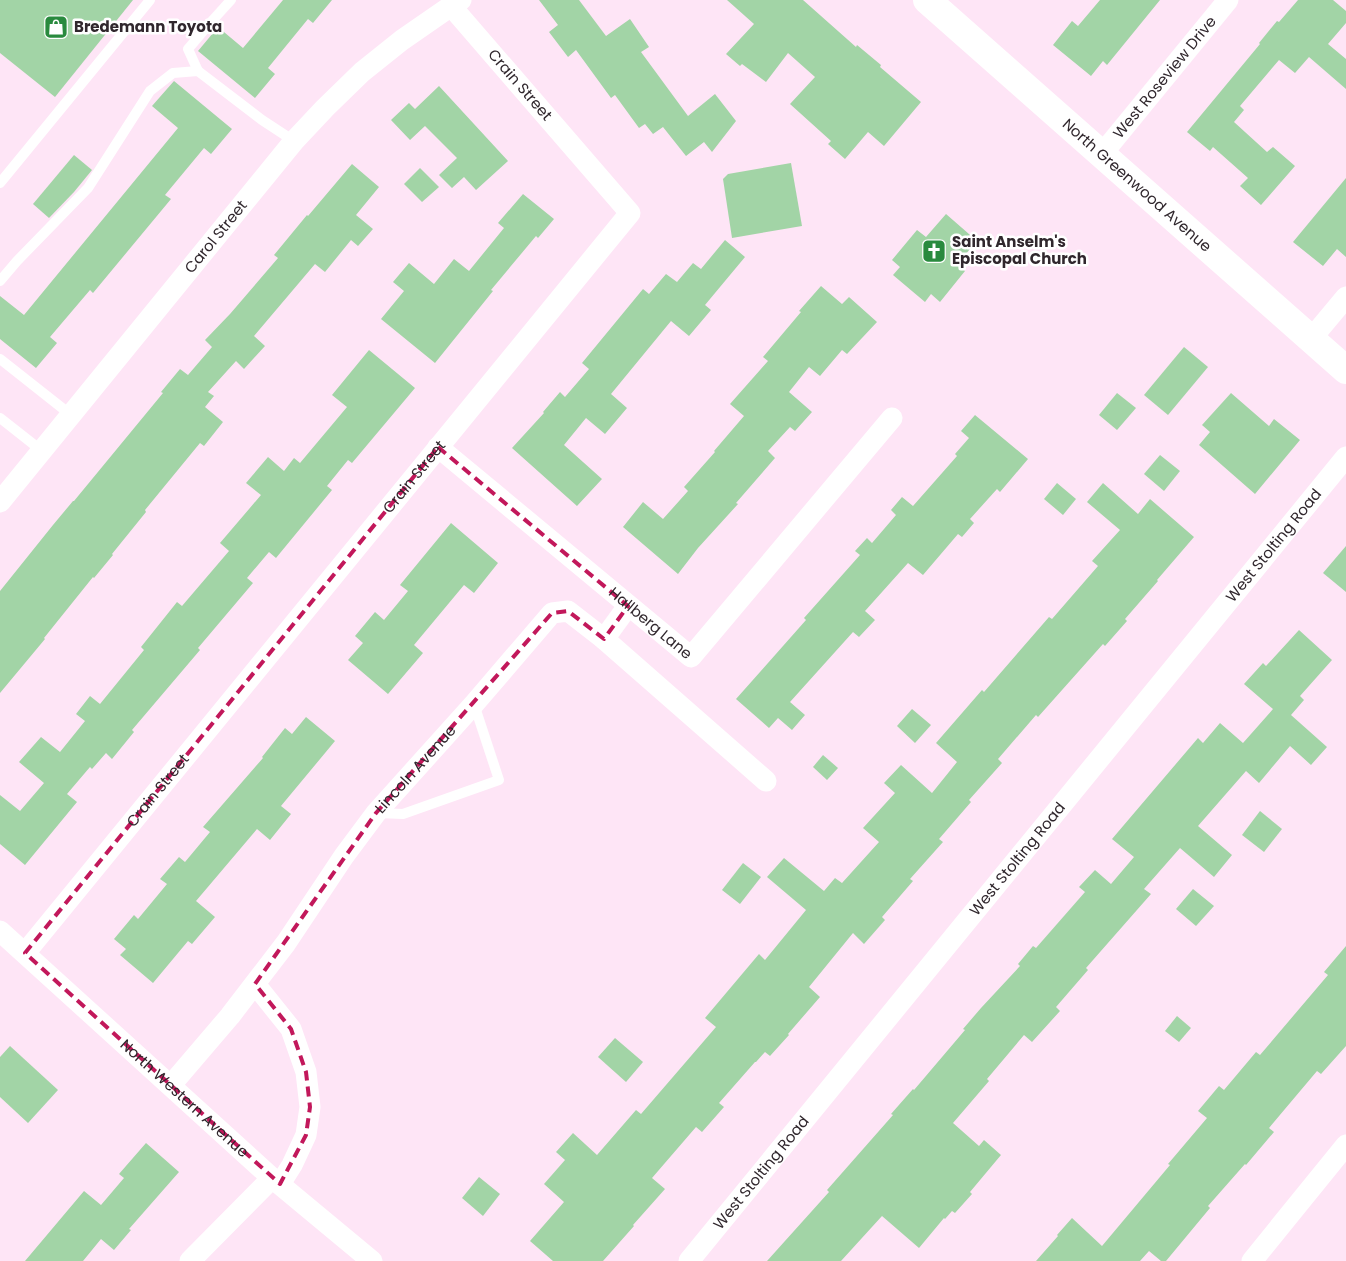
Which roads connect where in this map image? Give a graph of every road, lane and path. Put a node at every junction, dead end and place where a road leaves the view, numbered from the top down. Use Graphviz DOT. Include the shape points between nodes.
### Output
graph roads {
  1 [pos="150,0"];
  2 [pos="231,0"];
  3 [pos="927,0"];
  4 [pos="1228,0"];
  5 [pos="456,3"];
  6 [pos="198,71"];
  7 [pos="294,141"];
  8 [pos="1102,154"];
  9 [pos="0,183"];
  10 [pos="0,281"];
  11 [pos="1346,297"];
  12 [pos="1311,339"];
  13 [pos="0,359"];
  14 [pos="1346,370"];
  15 [pos="71,415"];
  16 [pos="0,418"];
  17 [pos="892,418"];
  18 [pos="438,447"];
  19 [pos="42,451"];
  20 [pos="1346,457"];
  21 [pos="0,502"];
  22 [pos="628,606"];
  23 [pos="604,639"];
  24 [pos="474,704"];
  25 [pos="766,781"];
  26 [pos="376,813"];
  27 [pos="0,931"];
  28 [pos="24,952"];
  29 [pos="255,984"];
  30 [pos="171,1085"];
  31 [pos="1346,1145"];
  32 [pos="276,1181"];
  33 [pos="190,1261"];
  34 [pos="372,1261"];
  35 [pos="690,1261"];
  36 [pos="1252,1261"];
  1 -- 9 [label="lane"];
  2 -- 6 [label="lane" via="188,49"];
  3 -- 8 [label="main road, North Greenwood Avenue"];
  4 -- 8 [label="street, West Roseview Drive"];
  5 -- 7 [label="street, Carol Street" via="362,72"];
  5 -- 18 [label="street, Crain Street" via="630,213"];
  6 -- 7 [label="lane"];
  6 -- 10 [label="lane" via="173,73 150,91 88,188"];
  7 -- 15 [label="street, Carol Street"];
  8 -- 12 [label="main road, North Greenwood Avenue"];
  11 -- 12 [label="street"];
  12 -- 14 [label="main road, North Greenwood Avenue"];
  13 -- 15 [label="lane"];
  15 -- 19 [label="street, Carol Street"];
  16 -- 19 [label="lane"];
  17 -- 22 [label="street, Hallberg Lane" via="690,657"];
  18 -- 22 [label="street, Hallberg Lane"];
  18 -- 28 [label="street, Crain Street"];
  19 -- 21 [label="street, Carol Street"];
  20 -- 35 [label="street, West Stolting Road"];
  22 -- 23 [label="street"];
  23 -- 24 [label="street, Lincoln Avenue" via="568,611 552,613"];
  23 -- 25 [label="street, Lincoln Avenue"];
  24 -- 26 [label="street, Lincoln Avenue"];
  24 -- 26 [label="lane" via="499,780 403,814"];
  26 -- 29 [label="street, Lincoln Avenue"];
  27 -- 28 [label="street, North Western Avenue"];
  28 -- 30 [label="street, North Western Avenue"];
  29 -- 30 [label="street, Lincoln Avenue"];
  29 -- 32 [label="street" via="291,1029 306,1072 310,1107 306,1135 292,1165"];
  30 -- 32 [label="street, North Western Avenue"];
  31 -- 36 [label="street"];
  32 -- 33 [label="street"];
  32 -- 34 [label="street, North Western Avenue"];
}
